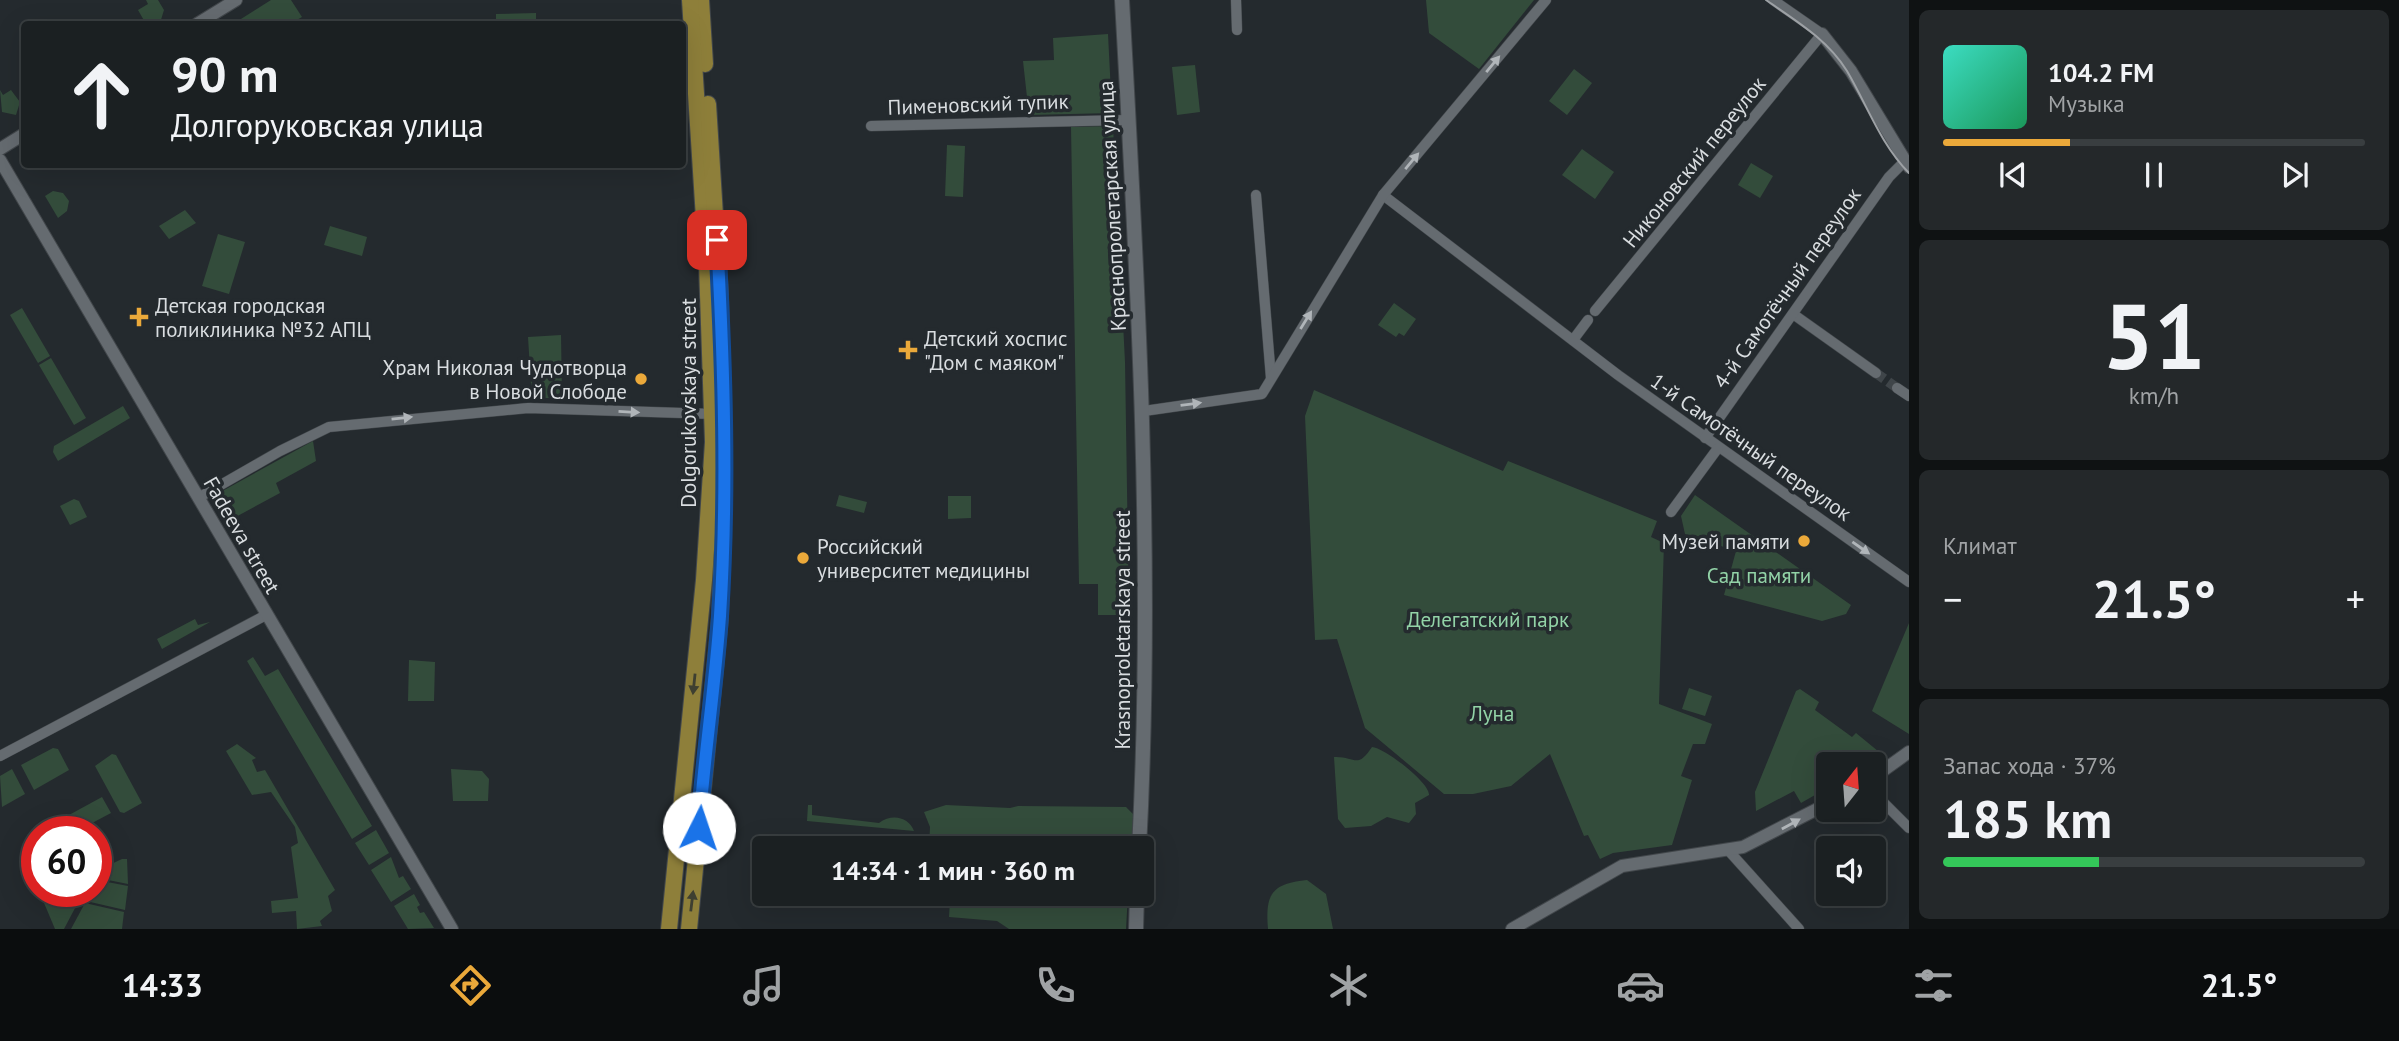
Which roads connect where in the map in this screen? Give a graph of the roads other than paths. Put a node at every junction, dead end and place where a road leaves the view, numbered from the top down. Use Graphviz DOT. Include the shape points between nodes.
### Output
graph roads {
  1 [pos="236,0"];
  2 [pos="690,0"];
  3 [pos="701,0"];
  4 [pos="1122,0"];
  5 [pos="1236,0"];
  6 [pos="1546,0"];
  7 [pos="1773,0"];
  8 [pos="202,21"];
  9 [pos="1237,30"];
  10 [pos="1822,34"];
  11 [pos="1128,120"];
  12 [pos="871,126"];
  13 [pos="21,136"];
  14 [pos="0,149"];
  15 [pos="0,160"];
  16 [pos="1906,164"];
  17 [pos="1256,195"];
  18 [pos="1383,195"];
  19 [pos="1594,311"];
  20 [pos="1793,314"];
  21 [pos="1588,320"];
  22 [pos="1573,341"];
  23 [pos="1876,373"];
  24 [pos="1270,379"];
  25 [pos="1897,388"];
  26 [pos="1909,396"];
  27 [pos="1144,411"];
  28 [pos="713,414"];
  29 [pos="1705,438"];
  30 [pos="1718,447"];
  31 [pos="198,498"];
  32 [pos="1671,512"];
  33 [pos="1909,582"];
  34 [pos="266,614"];
  35 [pos="700,616"];
  36 [pos="720,618"];
  37 [pos="1909,752"];
  38 [pos="0,756"];
  39 [pos="1886,768"];
  40 [pos="1886,805"];
  41 [pos="1816,810"];
  42 [pos="678,826"];
  43 [pos="699,828"];
  44 [pos="1909,828"];
  45 [pos="1139,836"];
  46 [pos="1728,850"];
  47 [pos="1137,906"];
  48 [pos="452,929"];
  49 [pos="669,929"];
  50 [pos="689,929"];
  51 [pos="1136,929"];
  52 [pos="1512,929"];
  53 [pos="1799,929"];
  1 -- 8 [label="street"];
  2 -- 28 [label="main road, Dolgorukovskaya street"];
  3 -- 36 [label="main road" via="723,373"];
  4 -- 11 [label="main road, Краснопролетарская улица"];
  5 -- 9 [label="street"];
  18 -- 6 [label="street, one-way"];
  7 -- 10 [label="street"];
  10 -- 16 [label="street" via="1851,71"];
  10 -- 19 [label="street, Никоновский переулок"];
  11 -- 12 [label="street, Пименовский тупик"];
  11 -- 27 [label="main road, Краснопролетарская улица"];
  13 -- 14 [label="street"];
  15 -- 31 [label="street, Fadeeva street"];
  16 -- 20 [label="street, 4-й Самотёчный переулок" via="1889,177"];
  17 -- 24 [label="street"];
  18 -- 22 [label="street, 1-й Самотёчный переулок"];
  24 -- 18 [label="street, one-way"];
  20 -- 23 [label="street"];
  20 -- 29 [label="street, 4-й Самотёчный переулок"];
  21 -- 22 [label="street"];
  22 -- 29 [label="street, 1-й Самотёчный переулок"];
  27 -- 24 [label="street, one-way" via="1257,396"];
  25 -- 26 [label="street"];
  27 -- 45 [label="main road, Krasnoproletarskaya street"];
  31 -- 28 [label="street, one-way" via="315,431 334,426 516,408"];
  28 -- 35 [label="main road, Dolgorukovskaya street"];
  29 -- 30 [label="street, 1-й Самотёчный переулок"];
  30 -- 32 [label="street"];
  30 -- 33 [label="street, 1-й Самотёчный переулок, one-way"];
  31 -- 34 [label="street, Fadeeva street"];
  34 -- 38 [label="street"];
  34 -- 48 [label="street, Fadeeva street"];
  35 -- 36 [label="street" via="711,607"];
  35 -- 42 [label="main road, Dolgorukovskaya street, one-way"];
  36 -- 43 [label="main road"];
  37 -- 39 [label="street"];
  40 -- 44 [label="street"];
  46 -- 41 [label="street, one-way" via="1762,839"];
  42 -- 43 [label="street" via="687,837"];
  42 -- 49 [label="main road, Dolgorukovskaya street"];
  50 -- 43 [label="main road, one-way"];
  46 -- 52 [label="street" via="1643,860 1612,871"];
  46 -- 53 [label="street"];
  47 -- 51 [label="main road"];
}
